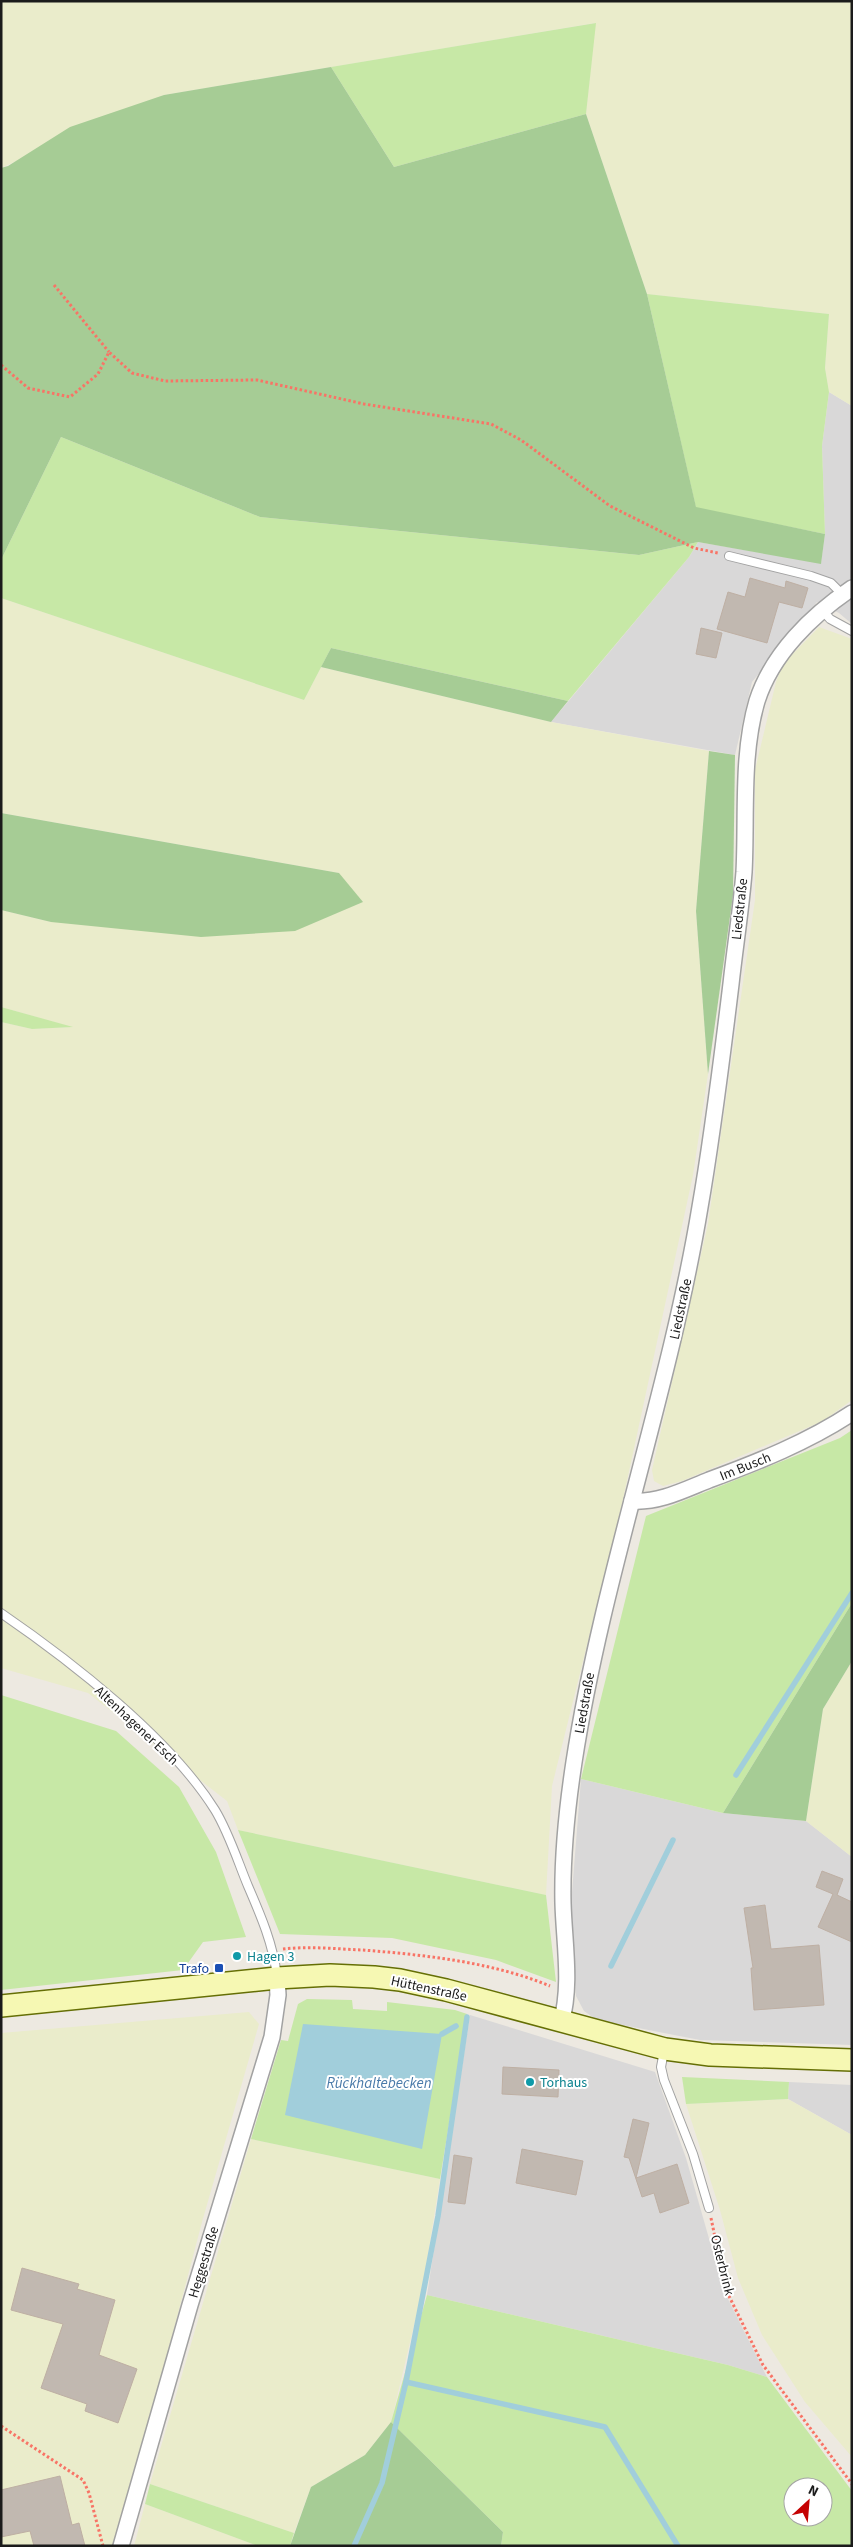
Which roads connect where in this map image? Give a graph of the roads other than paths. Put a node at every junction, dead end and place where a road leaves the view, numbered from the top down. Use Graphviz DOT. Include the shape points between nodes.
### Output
graph roads {
  1 [pos="729,556"];
  2 [pos="847,591"];
  3 [pos="822,611"];
  4 [pos="852,630"];
  5 [pos="852,1413"];
  6 [pos="632,1500"];
  7 [pos="1,1613"];
  8 [pos="277,1978"];
  9 [pos="1,2006"];
  10 [pos="561,2022"];
  11 [pos="665,2049"];
  12 [pos="852,2060"];
  13 [pos="709,2208"];
  14 [pos="121,2546"];
  1 -- 2 [label="lane" via="811,576"];
  2 -- 3 [label="street, Liedstraße"];
  3 -- 4 [label="lane"];
  3 -- 6 [label="street, Liedstraße" via="781,653 757,702 748,769 744,874 700,1208 660,1399"];
  5 -- 6 [label="street, Im Busch" via="829,1428 743,1467 657,1500"];
  6 -- 10 [label="street, Liedstraße" via="594,1647 569,1795 563,1901 566,1993"];
  7 -- 8 [label="lane, Altenhagener Esch" via="114,1701 172,1754 215,1810 274,1950"];
  8 -- 9 [label="main road, Hüttenstraße"];
  8 -- 10 [label="main road, Hüttenstraße" via="330,1975 400,1980"];
  8 -- 14 [label="street, Heggestraße" via="272,2037"];
  10 -- 11 [label="main road, Hüttenstraße"];
  11 -- 12 [label="main road, Hüttenstraße" via="710,2055"];
  11 -- 13 [label="lane" via="661,2066 664,2080 693,2154"];
}
